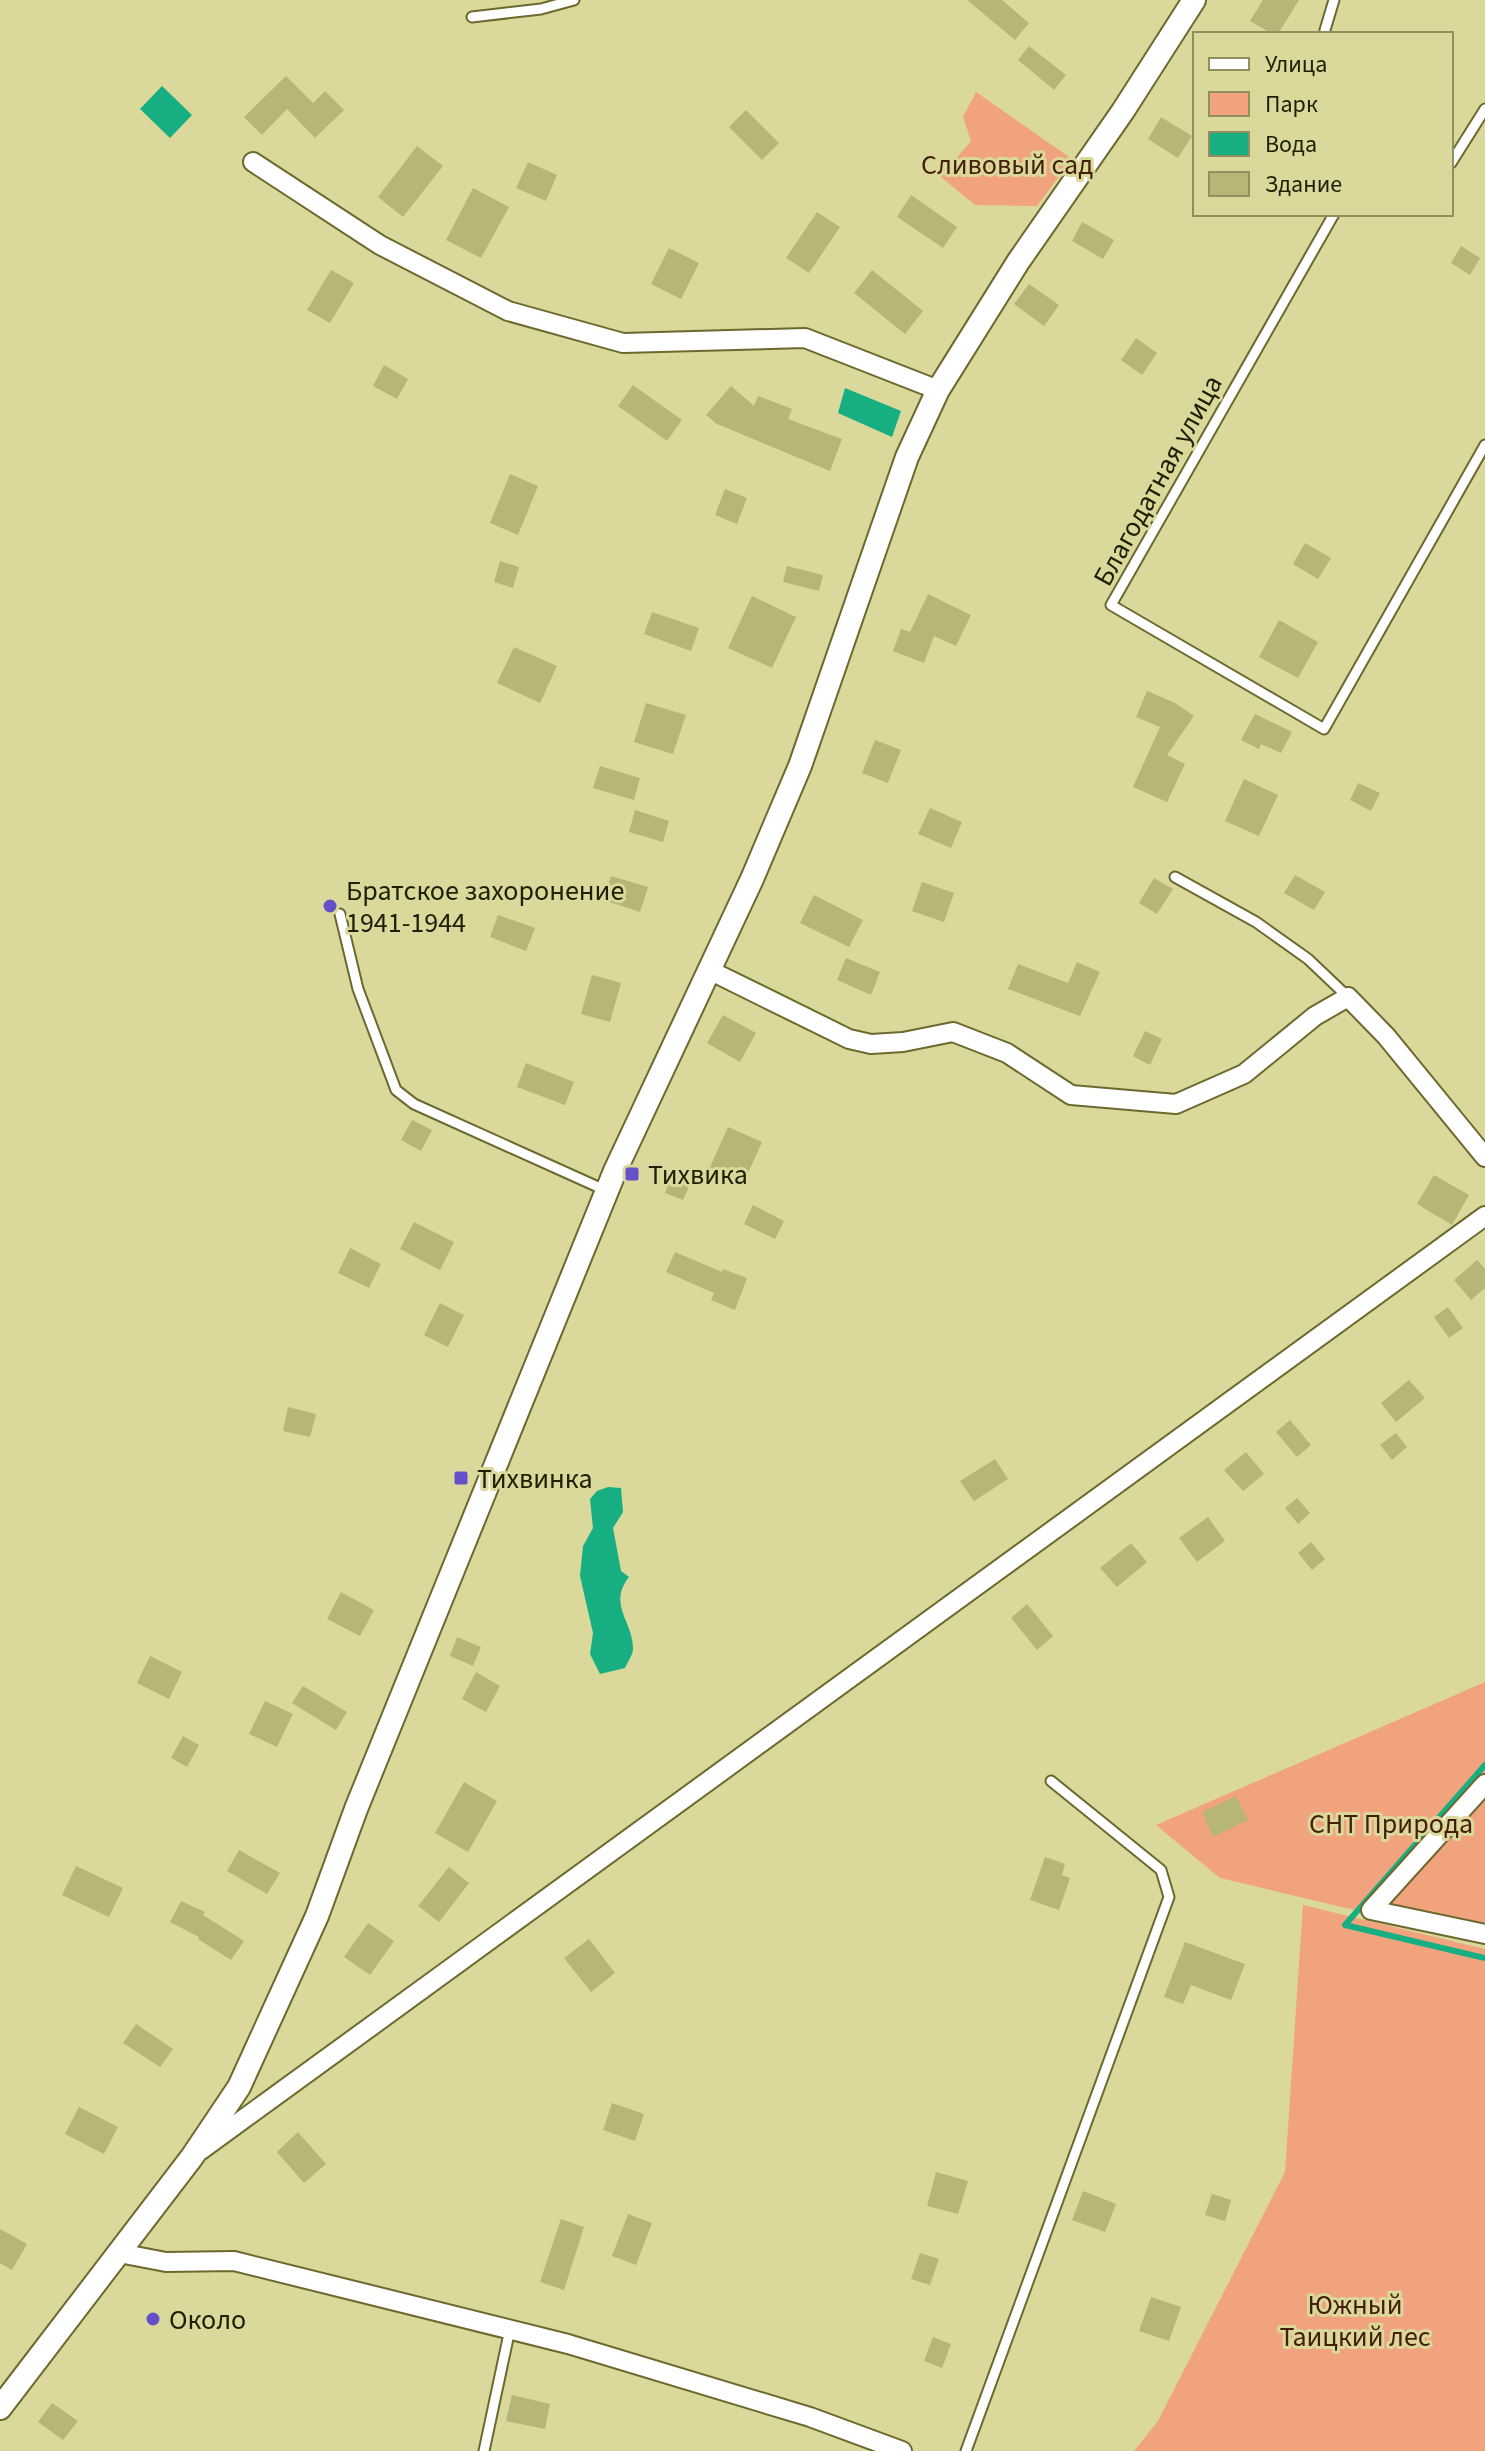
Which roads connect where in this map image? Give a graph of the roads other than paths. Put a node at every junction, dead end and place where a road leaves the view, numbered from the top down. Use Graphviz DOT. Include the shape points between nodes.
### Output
graph roads {
  1 [pos="574,0"];
  2 [pos="1194,0"];
  3 [pos="1334,0"];
  4 [pos="472,17"];
  5 [pos="1325,30"];
  6 [pos="1485,109"];
  7 [pos="1453,160"];
  8 [pos="253,162"];
  9 [pos="1333,216"];
  10 [pos="938,390"];
  11 [pos="1485,445"];
  12 [pos="1175,877"];
  13 [pos="340,914"];
  14 [pos="709,970"];
  15 [pos="1348,997"];
  16 [pos="1485,1157"];
  17 [pos="607,1191"];
  18 [pos="1485,1216"];
  19 [pos="1051,1781"];
  20 [pos="1485,1784"];
  21 [pos="1485,1934"];
  22 [pos="192,2157"];
  23 [pos="119,2253"];
  24 [pos="510,2329"];
  25 [pos="0,2408"];
  26 [pos="484,2451"];
  27 [pos="902,2451"];
  28 [pos="966,2451"];
  1 -- 4 [label="lane"];
  2 -- 10 [label="street"];
  3 -- 5 [label="lane"];
  6 -- 7 [label="lane"];
  8 -- 10 [label="street" via="380,245 508,311 623,343 805,338"];
  9 -- 11 [label="lane, Благодатная улица" via="1111,605 1324,729"];
  10 -- 14 [label="street" via="907,457 800,766"];
  12 -- 15 [label="lane" via="1256,922 1308,959"];
  13 -- 17 [label="lane" via="358,989 396,1090 414,1104"];
  14 -- 15 [label="street" via="849,1039 903,1042 953,1032 1007,1053 1071,1095 1176,1104 1244,1074 1315,1016"];
  14 -- 17 [label="street"];
  15 -- 16 [label="street"];
  17 -- 22 [label="street" via="298,1960 239,2087"];
  18 -- 22 [label="street"];
  19 -- 28 [label="lane" via="1161,1870 1169,1897"];
  20 -- 21 [label="street" via="1371,1910"];
  22 -- 23 [label="street"];
  23 -- 24 [label="street" via="166,2262 234,2261"];
  23 -- 25 [label="street"];
  24 -- 26 [label="lane"];
  24 -- 27 [label="street" via="810,2417"];
}
